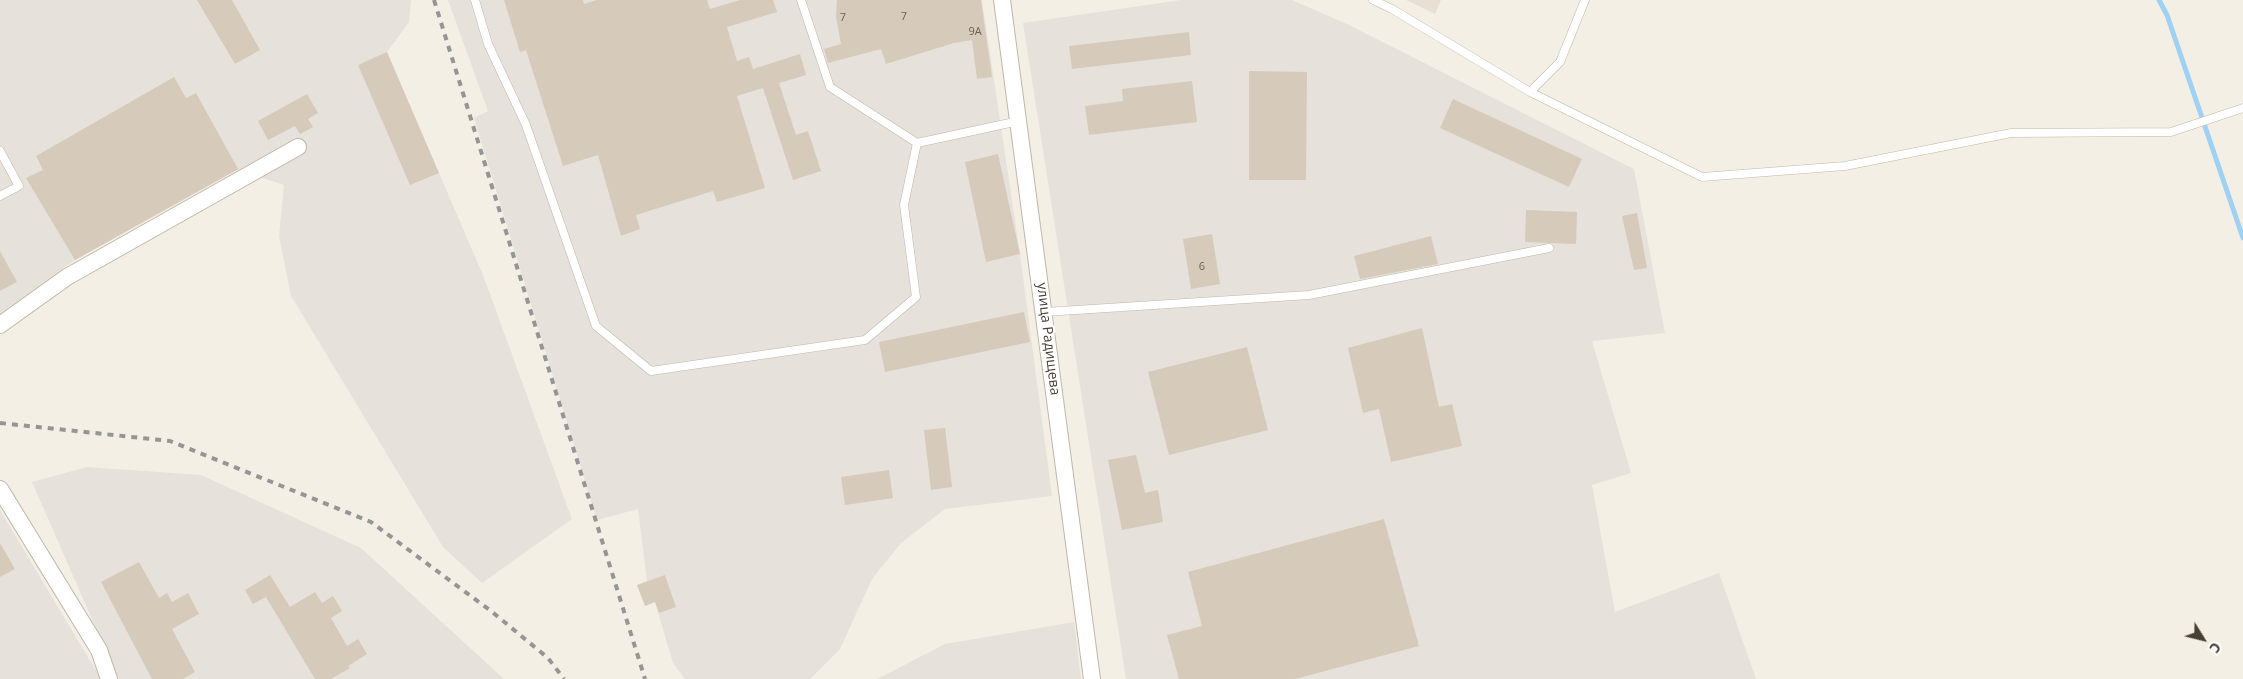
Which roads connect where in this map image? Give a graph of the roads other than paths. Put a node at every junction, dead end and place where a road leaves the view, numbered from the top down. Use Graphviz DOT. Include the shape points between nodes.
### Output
graph roads {
  1 [pos="474,0"];
  2 [pos="801,0"];
  3 [pos="1002,0"];
  4 [pos="1373,0"];
  5 [pos="1585,0"];
  6 [pos="1530,92"];
  7 [pos="2243,108"];
  8 [pos="1019,121"];
  9 [pos="917,143"];
  10 [pos="298,147"];
  11 [pos="0,151"];
  12 [pos="0,196"];
  13 [pos="1549,248"];
  14 [pos="1045,312"];
  15 [pos="0,325"];
  16 [pos="0,489"];
  17 [pos="109,679"];
  18 [pos="1092,679"];
  1 -- 9 [label="lane" via="488,44 526,125 596,326 651,371 865,340 901,310 916,297 904,206"];
  2 -- 9 [label="lane" via="830,87"];
  3 -- 8 [label="street, улица Радищева"];
  4 -- 6 [label="lane"];
  5 -- 6 [label="lane" via="1560,62"];
  6 -- 7 [label="lane" via="1702,176 1845,166 2011,133 2172,132"];
  8 -- 9 [label="lane"];
  8 -- 14 [label="street, улица Радищева"];
  10 -- 15 [label="street" via="67,277"];
  11 -- 12 [label="lane" via="19,186"];
  13 -- 14 [label="lane" via="1309,295"];
  14 -- 18 [label="street, улица Радищева"];
  16 -- 17 [label="street" via="99,650"];
}
